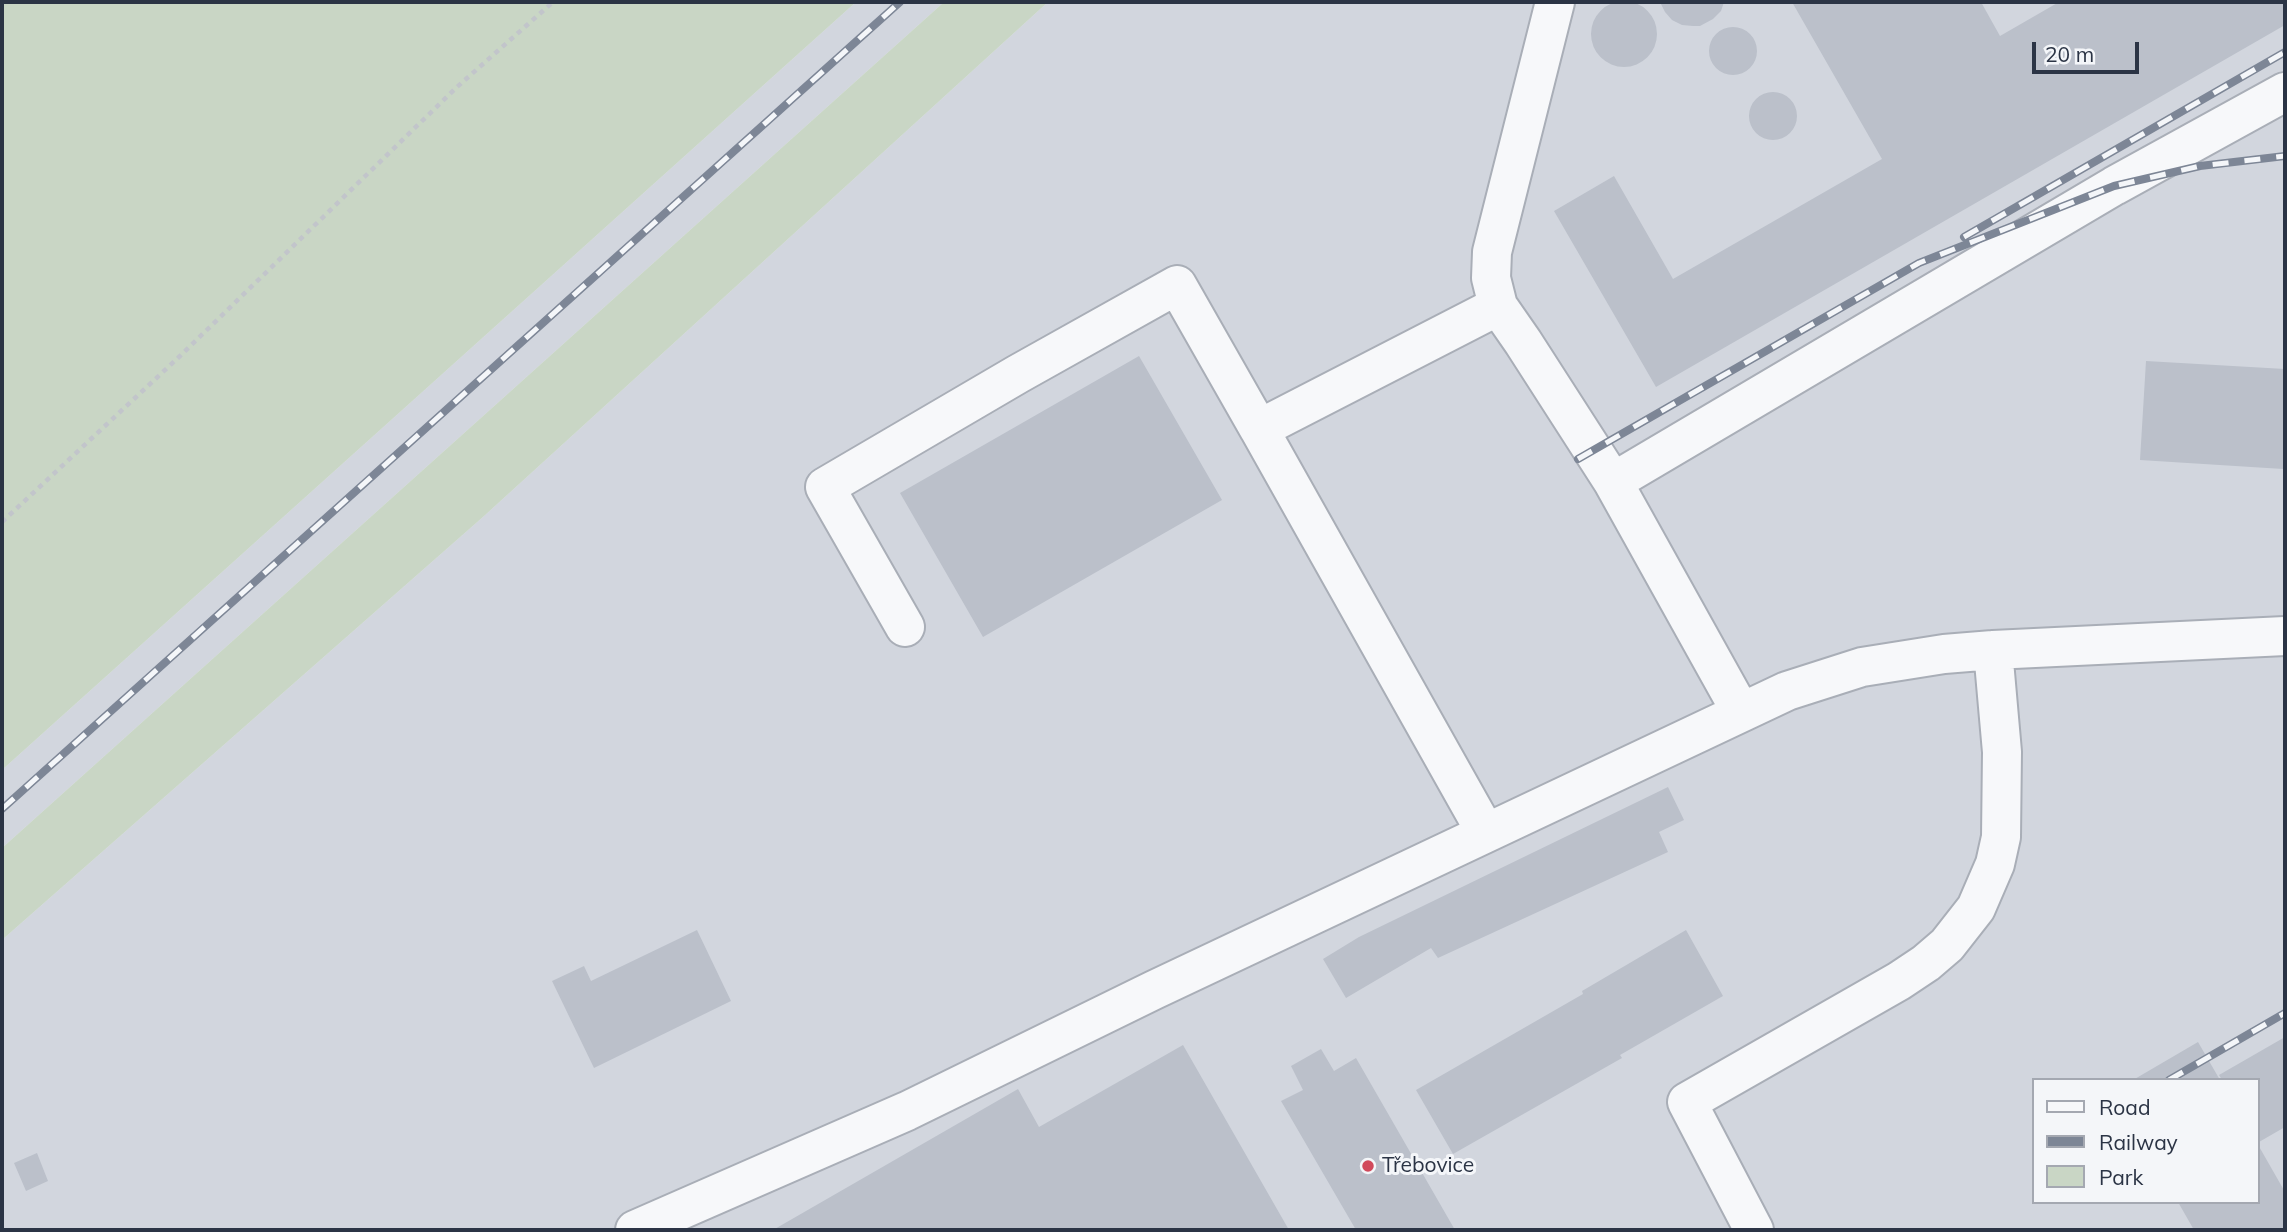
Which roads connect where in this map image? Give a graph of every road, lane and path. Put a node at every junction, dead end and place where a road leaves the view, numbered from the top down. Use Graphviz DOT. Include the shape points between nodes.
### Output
graph roads {
  1 [pos="553,2"];
  2 [pos="1555,2"];
  3 [pos="2285,92"];
  4 [pos="1498,306"];
  5 [pos="1259,429"];
  6 [pos="1613,482"];
  7 [pos="2,522"];
  8 [pos="905,627"];
  9 [pos="2285,636"];
  10 [pos="1993,650"];
  11 [pos="1741,712"];
  12 [pos="1486,833"];
  13 [pos="635,1230"];
  14 [pos="1754,1230"];
  1 -- 7 [label="path" via="457,87"];
  2 -- 4 [label="lane" via="1492,252 1491,278"];
  3 -- 6 [label="lane" via="2114,186"];
  4 -- 5 [label="lane"];
  4 -- 6 [label="lane"];
  5 -- 8 [label="lane" via="1177,285 1055,353 825,487"];
  5 -- 12 [label="lane"];
  6 -- 11 [label="lane"];
  9 -- 10 [label="lane"];
  10 -- 11 [label="lane" via="1862,667 1787,691"];
  10 -- 14 [label="lane" via="2002,752 2001,837 1976,908 1926,963 1687,1102"];
  11 -- 12 [label="lane"];
  12 -- 13 [label="lane" via="906,1111"];
}
